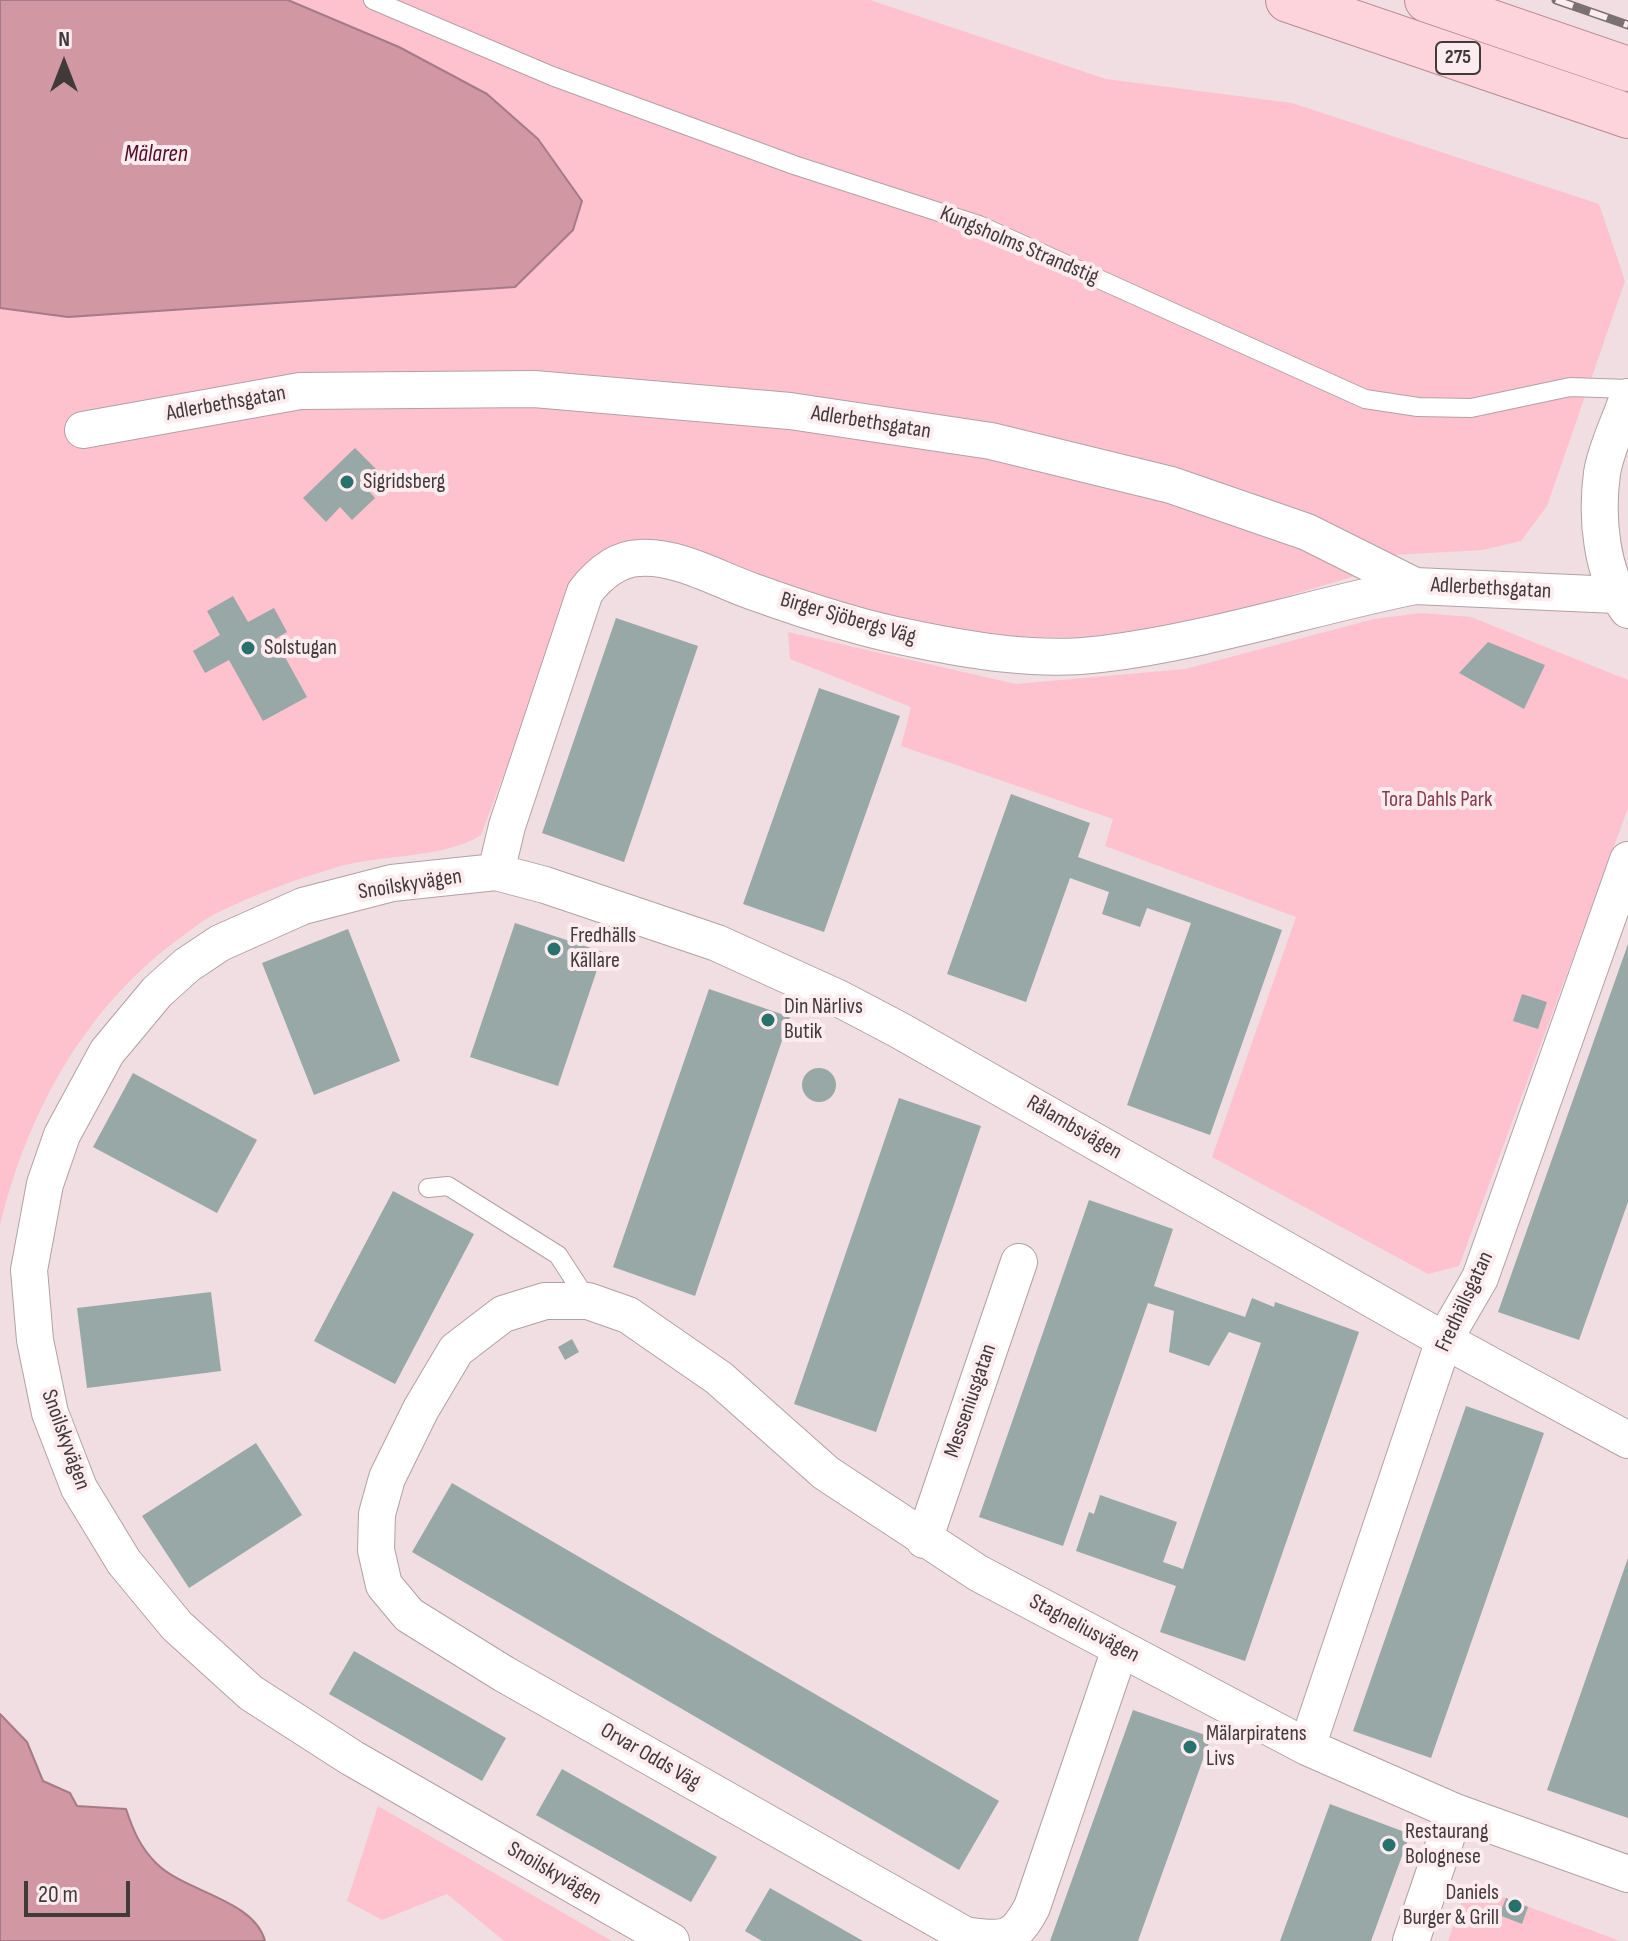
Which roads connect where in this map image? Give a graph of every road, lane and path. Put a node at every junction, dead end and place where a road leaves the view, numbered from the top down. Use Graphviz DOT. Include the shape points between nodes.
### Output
graph roads {
  1 [pos="373,0"];
  2 [pos="1288,0"];
  3 [pos="1427,0"];
  4 [pos="1628,69"];
  5 [pos="1628,116"];
  6 [pos="1628,389"];
  7 [pos="1628,397"];
  8 [pos="83,430"];
  9 [pos="1415,586"];
  10 [pos="1622,603"];
  11 [pos="1628,860"];
  12 [pos="496,872"];
  13 [pos="428,1188"];
  14 [pos="1019,1262"];
  15 [pos="588,1301"];
  16 [pos="1444,1340"];
  17 [pos="1628,1440"];
  18 [pos="924,1540"];
  19 [pos="1120,1649"];
  20 [pos="1307,1747"];
  21 [pos="1455,1812"];
  22 [pos="1628,1874"];
  23 [pos="671,1941"];
  24 [pos="1411,1941"];
  1 -- 6 [label="lane, Kungsholms Strandstig" via="566,81 794,165 979,225 1365,399 1471,408 1570,387"];
  2 -- 5 [label="main road, 275"];
  3 -- 4 [label="main road, 275"];
  7 -- 10 [label="street" via="1602,471 1600,519"];
  8 -- 9 [label="street, Adlerbethsgatan" via="300,391 534,389 790,411 991,441 1171,485 1307,532"];
  9 -- 10 [label="street, Adlerbethsgatan"];
  9 -- 12 [label="street, Birger Sjöbergs Väg" via="1101,654 1018,655 902,637 671,561 626,561 597,576 585,592"];
  11 -- 16 [label="street, Fredhällsgatan" via="1480,1278"];
  12 -- 16 [label="street, Rålambsvägen" via="717,943 840,999"];
  12 -- 23 [label="street, Snoilskyvägen" via="392,883 303,906 220,943 157,992 107,1052 62,1135 33,1237 29,1270 35,1340 50,1413 79,1488 124,1562 177,1626 251,1693 352,1758"];
  13 -- 15 [label="lane" via="448,1186 558,1255"];
  14 -- 18 [label="street, Messeniusgatan"];
  15 -- 18 [label="street, Stagneliusvägen" via="628,1315 719,1378 826,1473"];
  15 -- 19 [label="street, Orvar Odds Väg" via="545,1301 503,1314 456,1350 421,1409 387,1478 377,1514 376,1550 384,1585 409,1615 752,1816 965,1935 985,1941 1005,1940 1021,1929 1032,1907"];
  16 -- 17 [label="street, Rålambsvägen"];
  16 -- 20 [label="street, Fredhällsgatan"];
  18 -- 19 [label="street, Stagneliusvägen"];
  19 -- 20 [label="street, Stagneliusvägen"];
  20 -- 21 [label="street, Stagneliusvägen"];
  21 -- 22 [label="street, Stagneliusvägen"];
  21 -- 24 [label="street"];
}
